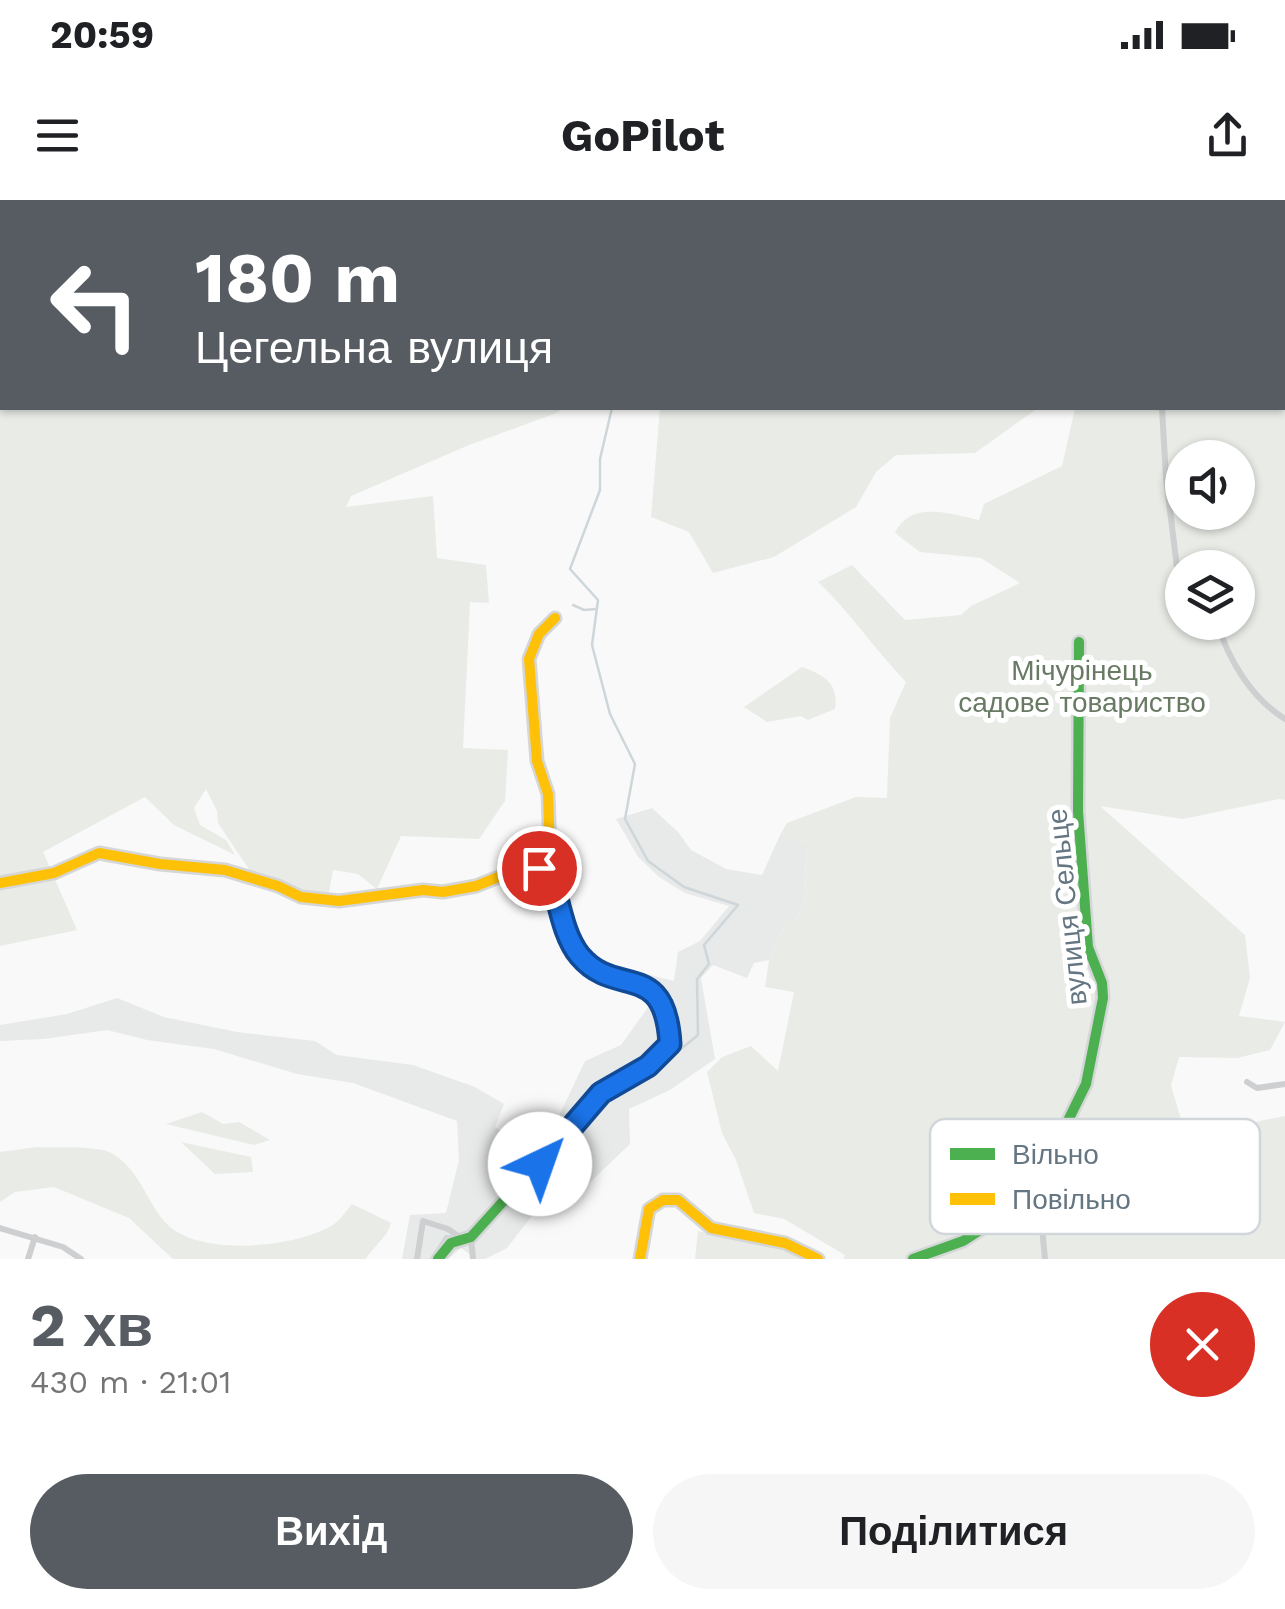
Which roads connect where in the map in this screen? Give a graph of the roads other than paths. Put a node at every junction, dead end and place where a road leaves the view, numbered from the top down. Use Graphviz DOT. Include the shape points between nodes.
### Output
graph roads {
  1 [pos="1162,410"];
  2 [pos="1177,550"];
  3 [pos="555,618"];
  4 [pos="1222,640"];
  5 [pos="1079,642"];
  6 [pos="1285,719"];
  7 [pos="546,866"];
  8 [pos="0,883"];
  9 [pos="1246,1082"];
  10 [pos="1285,1084"];
  11 [pos="1069,1119"];
  12 [pos="0,1228"];
  13 [pos="974,1234"];
  14 [pos="1043,1234"];
  15 [pos="464,1236"];
  16 [pos="36,1237"];
  17 [pos="28,1259"];
  18 [pos="81,1259"];
  19 [pos="417,1259"];
  20 [pos="438,1259"];
  21 [pos="473,1259"];
  22 [pos="640,1259"];
  23 [pos="818,1259"];
  24 [pos="913,1259"];
  25 [pos="1046,1259"];
  1 -- 2 [label="street"];
  3 -- 7 [label="street" via="529,658 537,760 548,794"];
  4 -- 6 [label="street" via="1255,692"];
  5 -- 11 [label="street, вулиця Сельце" via="1078,811 1088,947 1103,998 1086,1084"];
  7 -- 8 [label="street" via="443,892 339,902 301,898 225,870 100,853 54,874"];
  7 -- 15 [label="street" via="582,959 653,991 668,1015 670,1044 648,1066 601,1093"];
  9 -- 10 [label="street" via="1257,1088"];
  12 -- 16 [label="street"];
  13 -- 24 [label="street"];
  14 -- 25 [label="street"];
  15 -- 19 [label="street" via="423,1222"];
  15 -- 20 [label="street"];
  15 -- 21 [label="street"];
  16 -- 17 [label="street"];
  16 -- 18 [label="street"];
  22 -- 23 [label="street" via="649,1208 663,1200 678,1200 711,1228 785,1243"];
}
